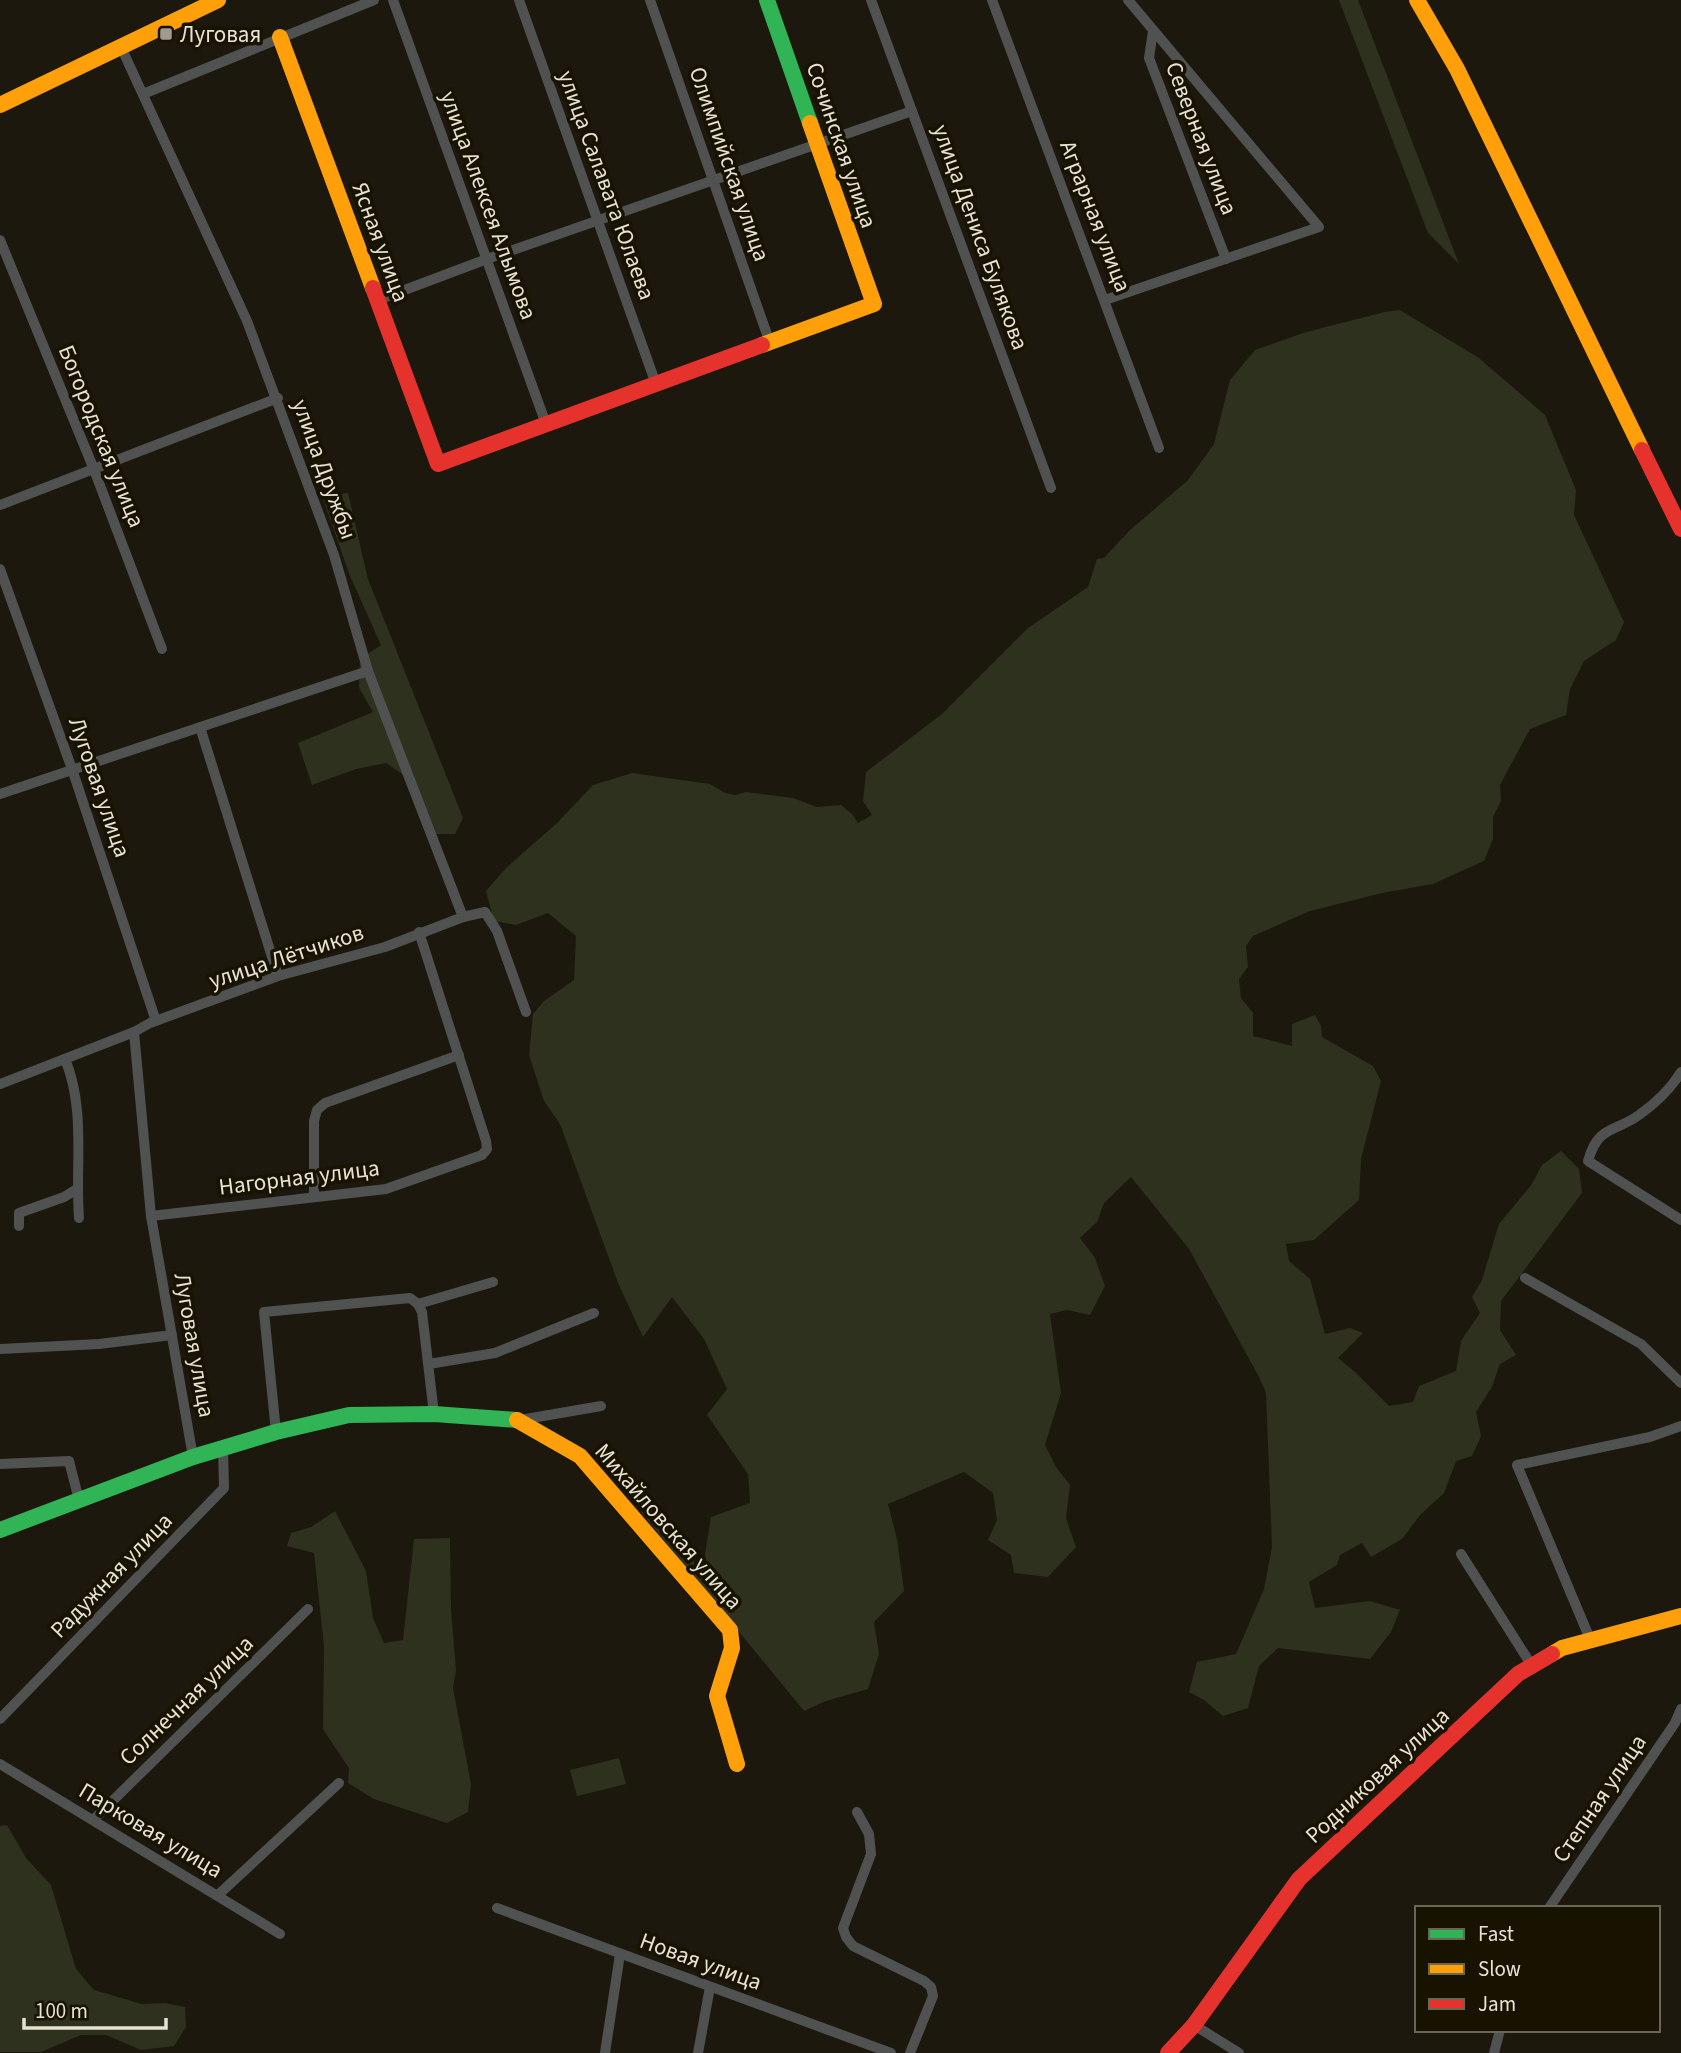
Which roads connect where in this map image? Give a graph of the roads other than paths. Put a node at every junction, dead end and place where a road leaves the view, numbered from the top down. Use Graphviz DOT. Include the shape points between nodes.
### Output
graph roads {
  1 [pos="218,0"];
  2 [pos="374,0"];
  3 [pos="393,0"];
  4 [pos="519,0"];
  5 [pos="650,0"];
  6 [pos="767,0"];
  7 [pos="871,0"];
  8 [pos="992,0"];
  9 [pos="1128,0"];
  10 [pos="1417,0"];
  11 [pos="1153,31"];
  12 [pos="280,37"];
  13 [pos="121,47"];
  14 [pos="143,94"];
  15 [pos="0,105"];
  16 [pos="912,111"];
  17 [pos="818,146"];
  18 [pos="713,180"];
  19 [pos="598,222"];
  20 [pos="0,240"];
  21 [pos="487,259"];
  22 [pos="1226,259"];
  23 [pos="378,300"];
  24 [pos="1105,300"];
  25 [pos="770,342"];
  26 [pos="656,384"];
  27 [pos="278,398"];
  28 [pos="546,424"];
  29 [pos="1159,448"];
  30 [pos="93,467"];
  31 [pos="1051,488"];
  32 [pos="0,505"];
  33 [pos="1681,528"];
  34 [pos="0,569"];
  35 [pos="162,649"];
  36 [pos="368,671"];
  37 [pos="200,727"];
  38 [pos="72,769"];
  39 [pos="0,793"];
  40 [pos="463,917"];
  41 [pos="419,932"];
  42 [pos="278,976"];
  43 [pos="526,1012"];
  44 [pos="156,1021"];
  45 [pos="134,1032"];
  46 [pos="459,1055"];
  47 [pos="65,1059"];
  48 [pos="1681,1072"];
  49 [pos="1,1082"];
  50 [pos="77,1189"];
  51 [pos="314,1196"];
  52 [pos="151,1216"];
  53 [pos="79,1218"];
  54 [pos="1681,1220"];
  55 [pos="19,1226"];
  56 [pos="1525,1278"];
  57 [pos="493,1282"];
  58 [pos="418,1304"];
  59 [pos="594,1312"];
  60 [pos="172,1335"];
  61 [pos="0,1349"];
  62 [pos="429,1364"];
  63 [pos="1681,1383"];
  64 [pos="601,1406"];
  65 [pos="434,1414"];
  66 [pos="520,1420"];
  67 [pos="1681,1426"];
  68 [pos="276,1432"];
  69 [pos="223,1449"];
  70 [pos="193,1457"];
  71 [pos="0,1464"];
  72 [pos="79,1500"];
  73 [pos="0,1530"];
  74 [pos="1461,1554"];
  75 [pos="308,1609"];
  76 [pos="1681,1616"];
  77 [pos="1590,1639"];
  78 [pos="1532,1666"];
  79 [pos="1681,1709"];
  80 [pos="0,1719"];
  81 [pos="0,1764"];
  82 [pos="737,1764"];
  83 [pos="339,1783"];
  84 [pos="857,1812"];
  85 [pos="93,1820"];
  86 [pos="218,1895"];
  87 [pos="1550,1906"];
  88 [pos="497,1908"];
  89 [pos="280,1934"];
  90 [pos="620,1954"];
  91 [pos="710,1987"];
  92 [pos="1194,2025"];
  93 [pos="1499,2032"];
  94 [pos="605,2053"];
  95 [pos="698,2053"];
  96 [pos="891,2053"];
  97 [pos="910,2053"];
  98 [pos="1168,2053"];
  99 [pos="1239,2053"];
  100 [pos="1494,2053"];
  1 -- 13 [label="street"];
  2 -- 12 [label="street"];
  3 -- 21 [label="street, улица Алексея Алымова"];
  4 -- 19 [label="street, улица Салавата Юлаева"];
  5 -- 18 [label="street, Олимпийская улица"];
  6 -- 17 [label="street, Сочинская улица"];
  7 -- 16 [label="street, улица Дениса Булякова"];
  8 -- 24 [label="street, Аграрная улица"];
  9 -- 11 [label="street"];
  10 -- 33 [label="street" via="1457,69"];
  11 -- 22 [label="street, Северная улица" via="1149,58"];
  11 -- 22 [label="street" via="1319,227"];
  12 -- 14 [label="street"];
  12 -- 23 [label="street, Ясная улица"];
  13 -- 14 [label="street, улица Дружбы"];
  13 -- 15 [label="street"];
  14 -- 27 [label="street, улица Дружбы"];
  16 -- 17 [label="street"];
  16 -- 31 [label="street, улица Дениса Булякова"];
  17 -- 18 [label="street"];
  17 -- 25 [label="street, Сочинская улица" via="874,304"];
  18 -- 19 [label="street"];
  18 -- 25 [label="street, Олимпийская улица"];
  19 -- 21 [label="street"];
  19 -- 26 [label="street, улица Салавата Юлаева"];
  20 -- 30 [label="street, Богородская улица"];
  21 -- 23 [label="street"];
  21 -- 28 [label="street, улица Алексея Алымова"];
  22 -- 24 [label="street"];
  23 -- 28 [label="street, Ясная улица" via="438,464"];
  24 -- 29 [label="street, Аграрная улица"];
  25 -- 26 [label="street"];
  26 -- 28 [label="street"];
  27 -- 30 [label="street"];
  27 -- 36 [label="street, улица Дружбы" via="334,555"];
  30 -- 32 [label="street"];
  30 -- 35 [label="street, Богородская улица"];
  34 -- 38 [label="street, Луговая улица"];
  36 -- 37 [label="street"];
  36 -- 40 [label="street, улица Дружбы"];
  37 -- 38 [label="street"];
  37 -- 42 [label="street"];
  38 -- 39 [label="street"];
  38 -- 44 [label="street, Луговая улица"];
  40 -- 41 [label="street, улица Лётчиков"];
  40 -- 43 [label="street, улица Лётчиков" via="485,912 497,930"];
  41 -- 42 [label="street, улица Лётчиков" via="385,947"];
  41 -- 46 [label="street"];
  42 -- 44 [label="street, улица Лётчиков"];
  44 -- 45 [label="street, улица Лётчиков"];
  45 -- 47 [label="street, улица Лётчиков"];
  45 -- 52 [label="street, Луговая улица"];
  46 -- 51 [label="street" via="325,1103 317,1110"];
  46 -- 51 [label="street, Нагорная улица" via="486,1141 482,1155 386,1189"];
  47 -- 49 [label="street, улица Лётчиков"];
  47 -- 50 [label="street" via="75,1097"];
  48 -- 54 [label="street" via="1666,1094 1593,1143 1588,1161"];
  50 -- 53 [label="street"];
  50 -- 55 [label="street" via="23,1210"];
  51 -- 52 [label="street, Нагорная улица"];
  52 -- 60 [label="street, Луговая улица"];
  56 -- 63 [label="street" via="1641,1344"];
  57 -- 58 [label="street"];
  58 -- 62 [label="street"];
  58 -- 68 [label="street" via="410,1298 264,1312"];
  59 -- 62 [label="street" via="495,1353"];
  60 -- 61 [label="street"];
  60 -- 70 [label="street, Луговая улица"];
  62 -- 65 [label="street"];
  64 -- 66 [label="street"];
  65 -- 66 [label="street, Михайловская улица"];
  65 -- 68 [label="street, Михайловская улица" via="349,1415"];
  66 -- 82 [label="street, Михайловская улица" via="580,1456 730,1630 732,1648 717,1696"];
  67 -- 77 [label="street" via="1650,1437 1517,1465"];
  68 -- 69 [label="street, Михайловская улица"];
  69 -- 70 [label="street, Михайловская улица"];
  69 -- 80 [label="street, Радужная улица" via="224,1488"];
  70 -- 72 [label="street, Михайловская улица"];
  71 -- 72 [label="street" via="69,1461"];
  72 -- 73 [label="street, Михайловская улица"];
  74 -- 78 [label="street"];
  75 -- 85 [label="street, Солнечная улица"];
  76 -- 77 [label="street, Родниковая улица"];
  77 -- 78 [label="street, Родниковая улица" via="1562,1648"];
  78 -- 92 [label="street, Родниковая улица" via="1508,1683 1299,1880"];
  79 -- 87 [label="street, Степная улица"];
  81 -- 85 [label="street, Парковая улица"];
  83 -- 86 [label="street"];
  84 -- 97 [label="street" via="869,1834 871,1854 843,1928 853,1946 931,1987 933,1996"];
  85 -- 86 [label="street, Парковая улица"];
  86 -- 89 [label="street, Парковая улица"];
  88 -- 90 [label="street, Новая улица"];
  90 -- 91 [label="street, Новая улица"];
  90 -- 94 [label="street"];
  91 -- 95 [label="street"];
  91 -- 96 [label="street, Новая улица"];
  92 -- 98 [label="street, Родниковая улица"];
  92 -- 99 [label="street"];
  93 -- 100 [label="street"];
}
